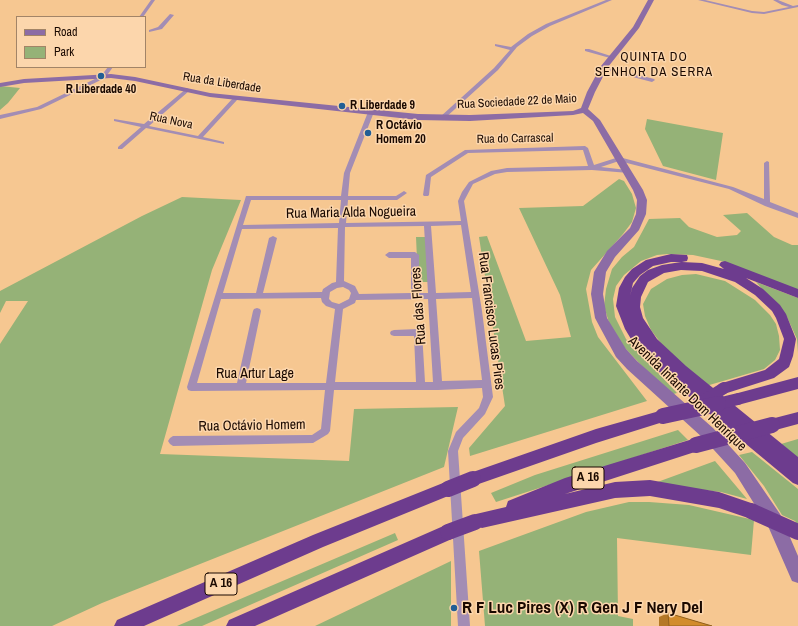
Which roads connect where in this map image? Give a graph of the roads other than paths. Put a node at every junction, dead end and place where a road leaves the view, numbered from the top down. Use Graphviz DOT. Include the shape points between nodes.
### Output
graph roads {
  1 [pos="153,0"];
  2 [pos="610,0"];
  3 [pos="651,0"];
  4 [pos="700,0"];
  5 [pos="775,0"];
  6 [pos="721,5"];
  7 [pos="797,6"];
  8 [pos="718,10"];
  9 [pos="172,15"];
  10 [pos="142,16"];
  11 [pos="146,31"];
  12 [pos="151,31"];
  13 [pos="146,34"];
  14 [pos="497,45"];
  15 [pos="513,49"];
  16 [pos="587,50"];
  17 [pos="612,56"];
  18 [pos="111,68"];
  19 [pos="116,68"];
  20 [pos="604,68"];
  21 [pos="107,76"];
  22 [pos="652,80"];
  23 [pos="0,84"];
  24 [pos="186,90"];
  25 [pos="235,99"];
  26 [pos="584,110"];
  27 [pos="371,112"];
  28 [pos="0,117"];
  29 [pos="442,118"];
  30 [pos="116,120"];
  31 [pos="144,127"];
  32 [pos="199,138"];
  33 [pos="222,143"];
  34 [pos="120,148"];
  35 [pos="619,159"];
  36 [pos="767,163"];
  37 [pos="592,168"];
  38 [pos="627,172"];
  39 [pos="404,193"];
  40 [pos="426,195"];
  41 [pos="345,199"];
  42 [pos="767,204"];
  43 [pos="798,216"];
  44 [pos="464,223"];
  45 [pos="342,224"];
  46 [pos="427,224"];
  47 [pos="239,227"];
  48 [pos="273,238"];
  49 [pos="390,255"];
  50 [pos="340,284"];
  51 [pos="798,294"];
  52 [pos="259,295"];
  53 [pos="415,295"];
  54 [pos="432,295"];
  55 [pos="475,295"];
  56 [pos="220,296"];
  57 [pos="325,296"];
  58 [pos="355,297"];
  59 [pos="339,307"];
  60 [pos="256,311"];
  61 [pos="394,333"];
  62 [pos="798,383"];
  63 [pos="486,384"];
  64 [pos="421,386"];
  65 [pos="438,386"];
  66 [pos="241,387"];
  67 [pos="330,387"];
  68 [pos="691,408"];
  69 [pos="798,418"];
  70 [pos="173,441"];
  71 [pos="798,466"];
  72 [pos="798,478"];
  73 [pos="478,521"];
  74 [pos="798,532"];
  75 [pos="798,575"];
  76 [pos="123,626"];
  77 [pos="235,626"];
  78 [pos="464,626"];
  1 -- 10 [label="street"];
  2 -- 15 [label="street" via="548,25"];
  3 -- 17 [label="street, Rua Sociedade 22 de Maio" via="636,28"];
  4 -- 6 [label="street"];
  5 -- 7 [label="street"];
  6 -- 7 [label="street" via="764,13"];
  6 -- 8 [label="street"];
  9 -- 12 [label="street" via="160,28"];
  11 -- 12 [label="street"];
  12 -- 13 [label="street"];
  14 -- 15 [label="street"];
  15 -- 29 [label="street" via="496,69"];
  16 -- 17 [label="street"];
  17 -- 20 [label="street, Rua Sociedade 22 de Maio"];
  18 -- 21 [label="street"];
  19 -- 21 [label="street"];
  20 -- 22 [label="street"];
  20 -- 26 [label="street, Rua Sociedade 22 de Maio"];
  21 -- 23 [label="street, Rua da Liberdade"];
  21 -- 24 [label="street, Rua da Liberdade" via="135,78"];
  21 -- 28 [label="street" via="39,108"];
  24 -- 25 [label="street, Rua da Liberdade"];
  24 -- 31 [label="street"];
  25 -- 27 [label="street, Rua da Liberdade"];
  25 -- 32 [label="street"];
  26 -- 29 [label="street, Rua Sociedade 22 de Maio"];
  26 -- 35 [label="street, Avenida Infante Dom Henrique" via="596,120"];
  27 -- 29 [label="street, Rua da Liberdade"];
  27 -- 41 [label="street" via="348,173"];
  30 -- 31 [label="street, Rua Nova"];
  31 -- 32 [label="street, Rua Nova"];
  31 -- 34 [label="street"];
  32 -- 33 [label="street, Rua Nova"];
  35 -- 37 [label="street, Rua Francisco Lucas Pires"];
  35 -- 38 [label="street, Avenida Infante Dom Henrique"];
  35 -- 42 [label="street" via="731,188"];
  36 -- 42 [label="street"];
  37 -- 38 [label="street, Rua Francisco Lucas Pires"];
  37 -- 40 [label="street, Rua do Carrascal" via="585,148 467,150 428,176"];
  37 -- 44 [label="street, Rua Francisco Lucas Pires" via="507,170 482,176 471,183 461,201"];
  38 -- 75 [label="street, Avenida Infante Dom Henrique" via="642,200 641,214 634,230 610,254 600,272 597,294 601,318 612,340 632,365 708,433 740,468 774,520"];
  39 -- 41 [label="street" via="397,198"];
  41 -- 45 [label="street"];
  41 -- 47 [label="street, Rua Artur Lage" via="248,198"];
  42 -- 43 [label="street"];
  44 -- 46 [label="street, Rua Maria Alda Nogueira"];
  44 -- 55 [label="street, Rua Francisco Lucas Pires"];
  45 -- 46 [label="street, Rua Maria Alda Nogueira"];
  45 -- 47 [label="street, Rua Maria Alda Nogueira"];
  45 -- 50 [label="street"];
  46 -- 54 [label="street, Rua das Flores"];
  47 -- 56 [label="street, Rua Artur Lage"];
  48 -- 52 [label="street"];
  49 -- 53 [label="street" via="415,255"];
  50 -- 57 [label="street" via="329,288"];
  50 -- 58 [label="street" via="352,288"];
  51 -- 72 [label="highway" via="718,263 693,258 670,258 650,263 636,272 625,288 622,306 632,331 651,355"];
  52 -- 56 [label="street"];
  52 -- 57 [label="street"];
  53 -- 54 [label="street"];
  53 -- 58 [label="street"];
  54 -- 55 [label="street"];
  54 -- 65 [label="street, Rua das Flores"];
  55 -- 63 [label="street, Rua Francisco Lucas Pires"];
  56 -- 66 [label="street, Rua Artur Lage" via="191,387"];
  57 -- 59 [label="street" via="329,304"];
  58 -- 59 [label="street" via="349,304"];
  59 -- 67 [label="street, Rua Octávio Homem"];
  60 -- 66 [label="street"];
  61 -- 64 [label="street" via="418,332"];
  62 -- 68 [label="highway, A 16, bridge"];
  63 -- 65 [label="street, Rua Artur Lage"];
  63 -- 78 [label="street, Rua Francisco Lucas Pires" via="486,404 459,435 453,451"];
  64 -- 65 [label="street, Rua Artur Lage"];
  64 -- 67 [label="street, Rua Artur Lage"];
  66 -- 67 [label="street, Rua Artur Lage"];
  67 -- 70 [label="street, Rua Octávio Homem" via="325,431 313,438"];
  68 -- 71 [label="highway, bridge" via="724,388 769,374 784,363 790,339 782,317 759,292 727,274 702,267 681,266 662,269 644,279 635,297 637,319 653,343 681,370"];
  68 -- 76 [label="highway, A 16, bridge" via="596,436 448,488 318,541"];
  69 -- 73 [label="highway, A 16, bridge" via="696,445 565,486"];
  73 -- 74 [label="highway, bridge" via="615,490 650,488 719,500"];
  73 -- 77 [label="highway, A 16, bridge"];
}
